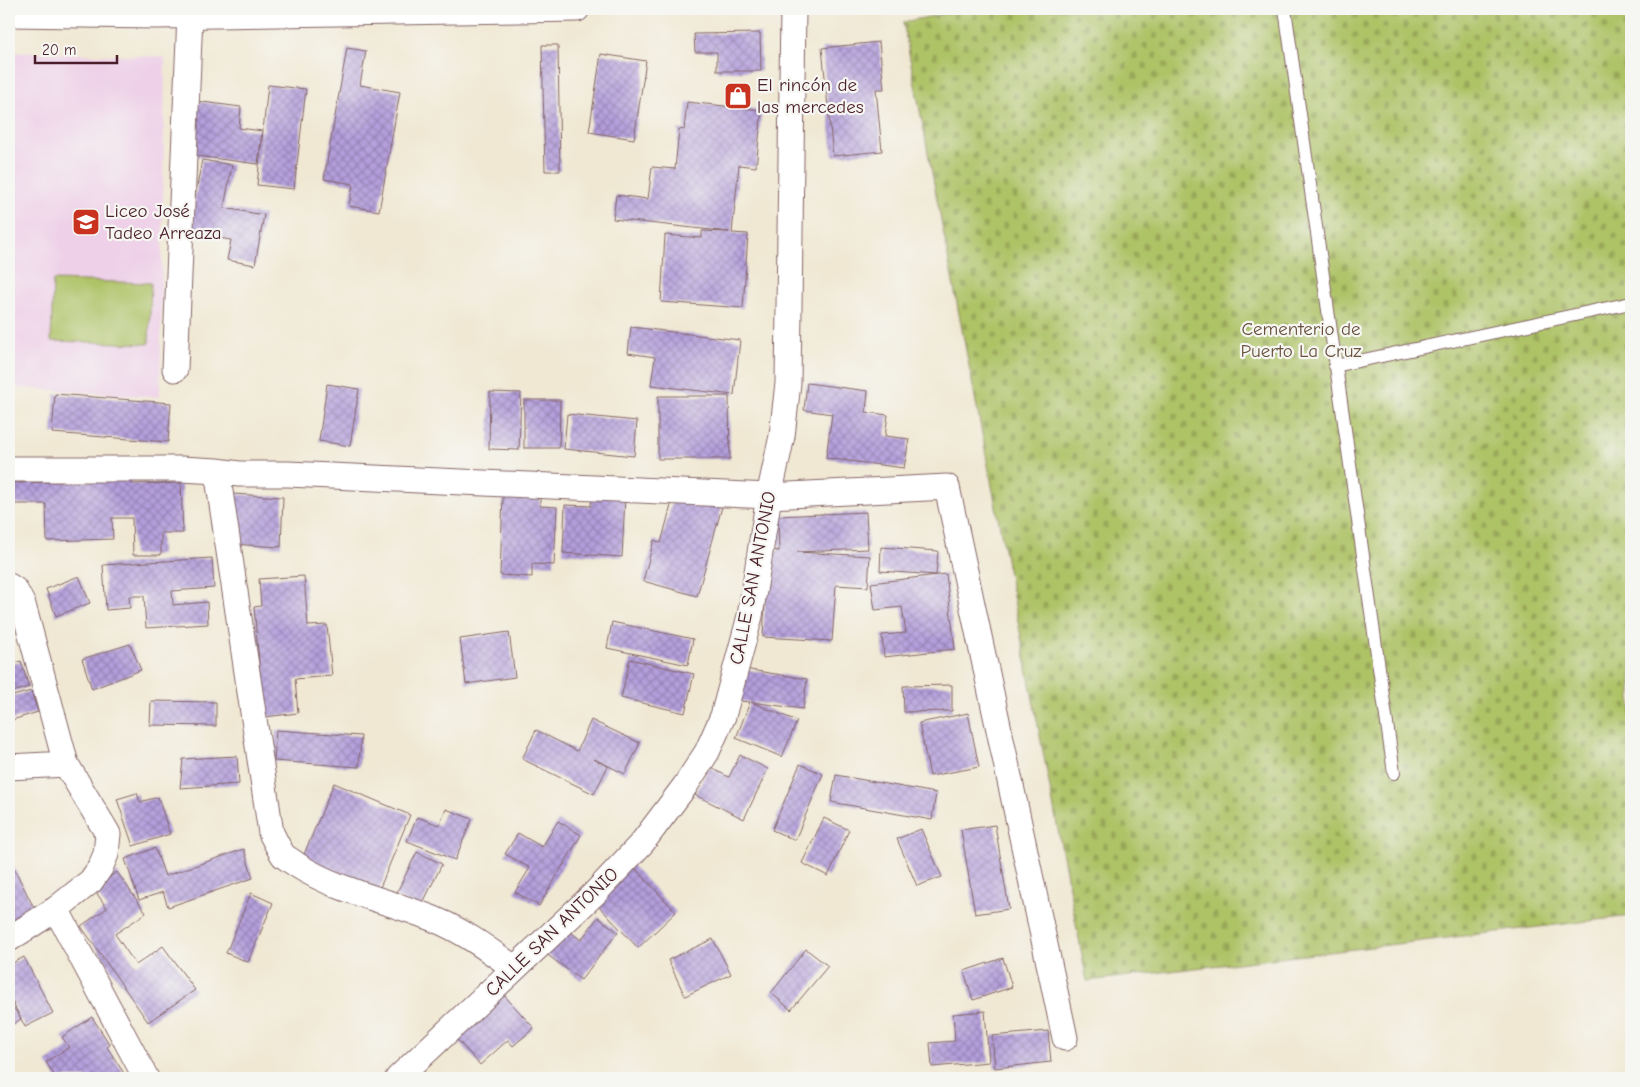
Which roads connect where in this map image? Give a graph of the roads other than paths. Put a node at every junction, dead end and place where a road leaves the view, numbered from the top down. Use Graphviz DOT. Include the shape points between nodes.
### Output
graph roads {
  1 [pos="577,9"];
  2 [pos="793,9"];
  3 [pos="1285,9"];
  4 [pos="466,10"];
  5 [pos="157,12"];
  6 [pos="9,14"];
  7 [pos="190,15"];
  8 [pos="1631,303"];
  9 [pos="1335,366"];
  10 [pos="175,369"];
  11 [pos="9,469"];
  12 [pos="217,471"];
  13 [pos="770,496"];
  14 [pos="9,586"];
  15 [pos="66,764"];
  16 [pos="9,766"];
  17 [pos="1394,773"];
  18 [pos="56,909"];
  19 [pos="9,939"];
  20 [pos="514,968"];
  21 [pos="1065,1038"];
  22 [pos="146,1078"];
  23 [pos="398,1078"];
  1 -- 4 [label="street"];
  2 -- 13 [label="street, CALLE SAN ANTONIO" via="788,383"];
  3 -- 9 [label="lane"];
  4 -- 7 [label="street"];
  5 -- 6 [label="street"];
  5 -- 7 [label="street"];
  7 -- 10 [label="street"];
  8 -- 9 [label="lane"];
  9 -- 17 [label="lane"];
  11 -- 12 [label="street"];
  12 -- 13 [label="street"];
  12 -- 20 [label="street" via="271,833 284,856 338,885 402,906 454,929"];
  13 -- 20 [label="street, CALLE SAN ANTONIO" via="750,616 723,716 707,752 642,843 594,894"];
  13 -- 21 [label="street" via="947,487"];
  14 -- 15 [label="street" via="23,605"];
  15 -- 16 [label="street"];
  15 -- 18 [label="street" via="108,834 106,854 91,881"];
  18 -- 19 [label="street"];
  18 -- 22 [label="street"];
  20 -- 23 [label="street, CALLE SAN ANTONIO"];
}
